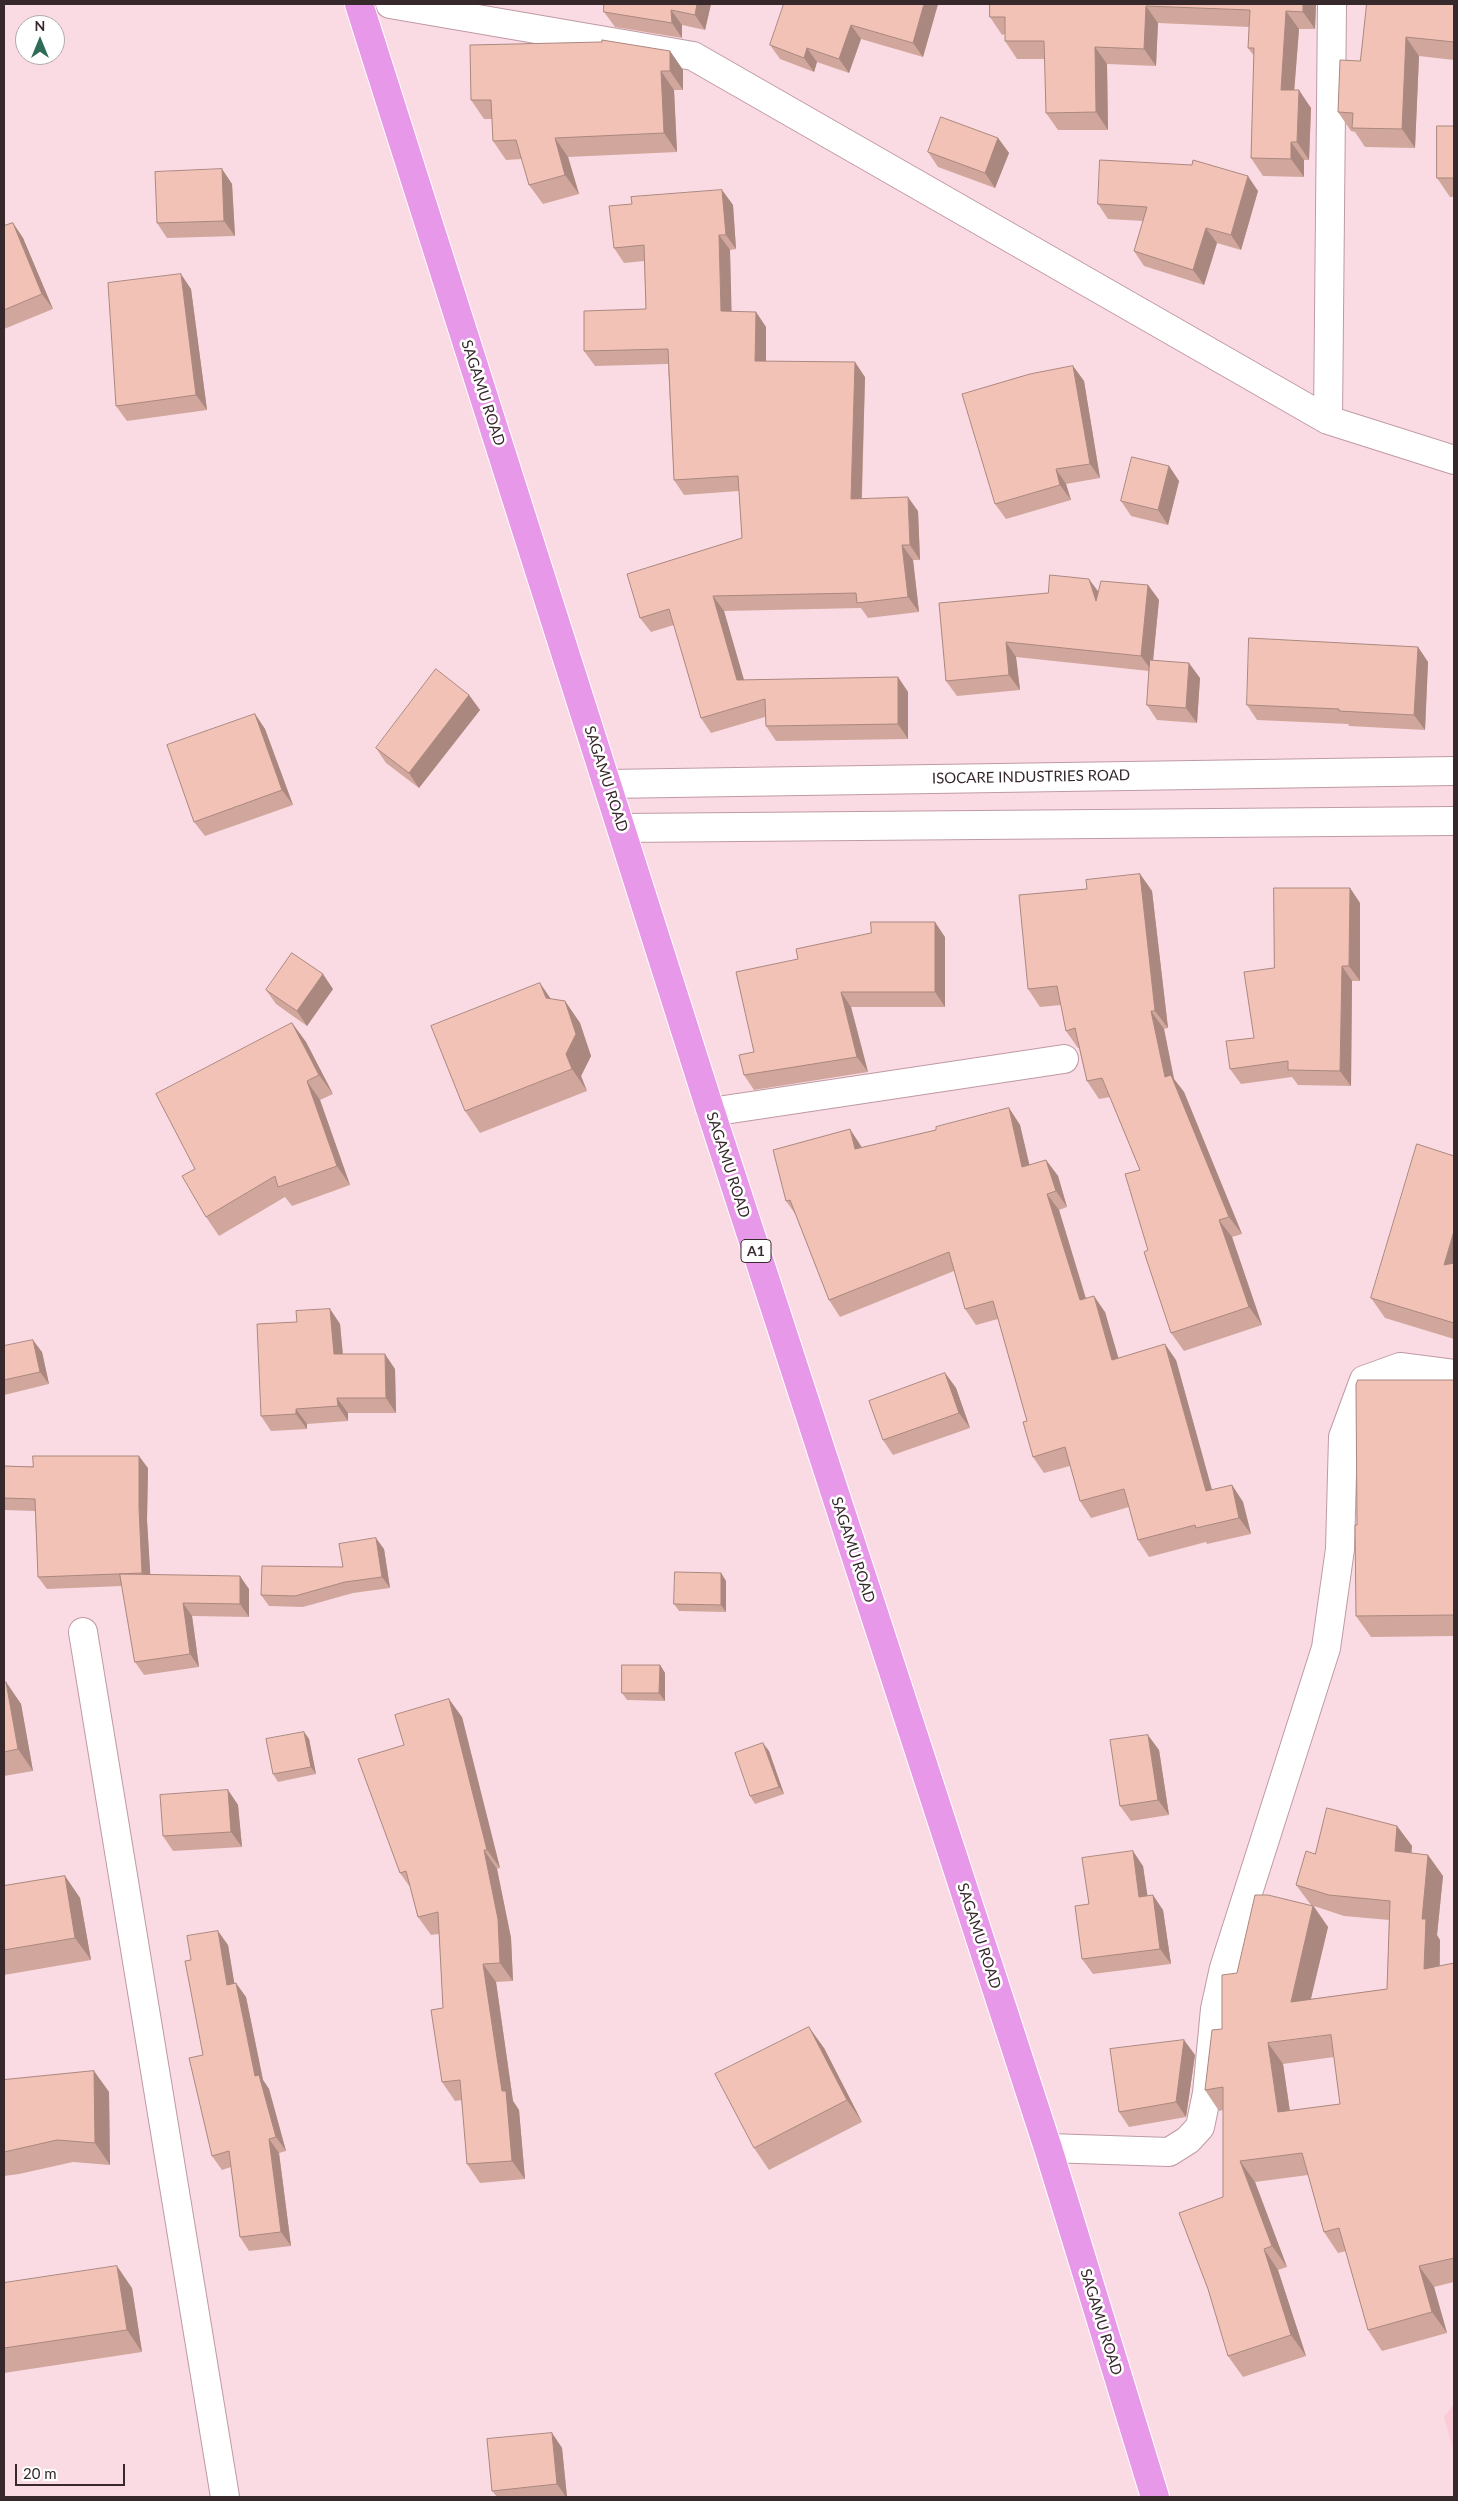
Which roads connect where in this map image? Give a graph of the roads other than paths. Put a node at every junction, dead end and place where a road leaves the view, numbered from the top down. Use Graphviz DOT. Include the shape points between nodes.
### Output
graph roads {
  1 [pos="359,4"];
  2 [pos="390,4"];
  3 [pos="1332,4"];
  4 [pos="1328,420"];
  5 [pos="1454,460"];
  6 [pos="1454,771"];
  7 [pos="607,784"];
  8 [pos="1454,821"];
  9 [pos="622,828"];
  10 [pos="1064,1059"];
  11 [pos="711,1112"];
  12 [pos="1454,1374"];
  13 [pos="83,1632"];
  14 [pos="1048,2148"];
  15 [pos="225,2497"];
  16 [pos="1155,2497"];
  1 -- 7 [label="highway, SAGAMU ROAD / A1"];
  2 -- 4 [label="street" via="694,56"];
  3 -- 4 [label="street"];
  4 -- 5 [label="street"];
  6 -- 7 [label="street, ISOCARE INDUSTRIES ROAD"];
  7 -- 9 [label="highway, SAGAMU ROAD / A1"];
  8 -- 9 [label="street"];
  9 -- 11 [label="highway, SAGAMU ROAD / A1"];
  10 -- 11 [label="street"];
  11 -- 14 [label="highway, SAGAMU ROAD / A1"];
  12 -- 14 [label="street" via="1400,1367 1364,1380 1343,1437 1340,1549 1326,1648 1224,1968 1214,2009 1207,2093 1200,2127 1188,2140 1169,2152"];
  13 -- 15 [label="street"];
  14 -- 16 [label="highway, SAGAMU ROAD / A1"];
}
